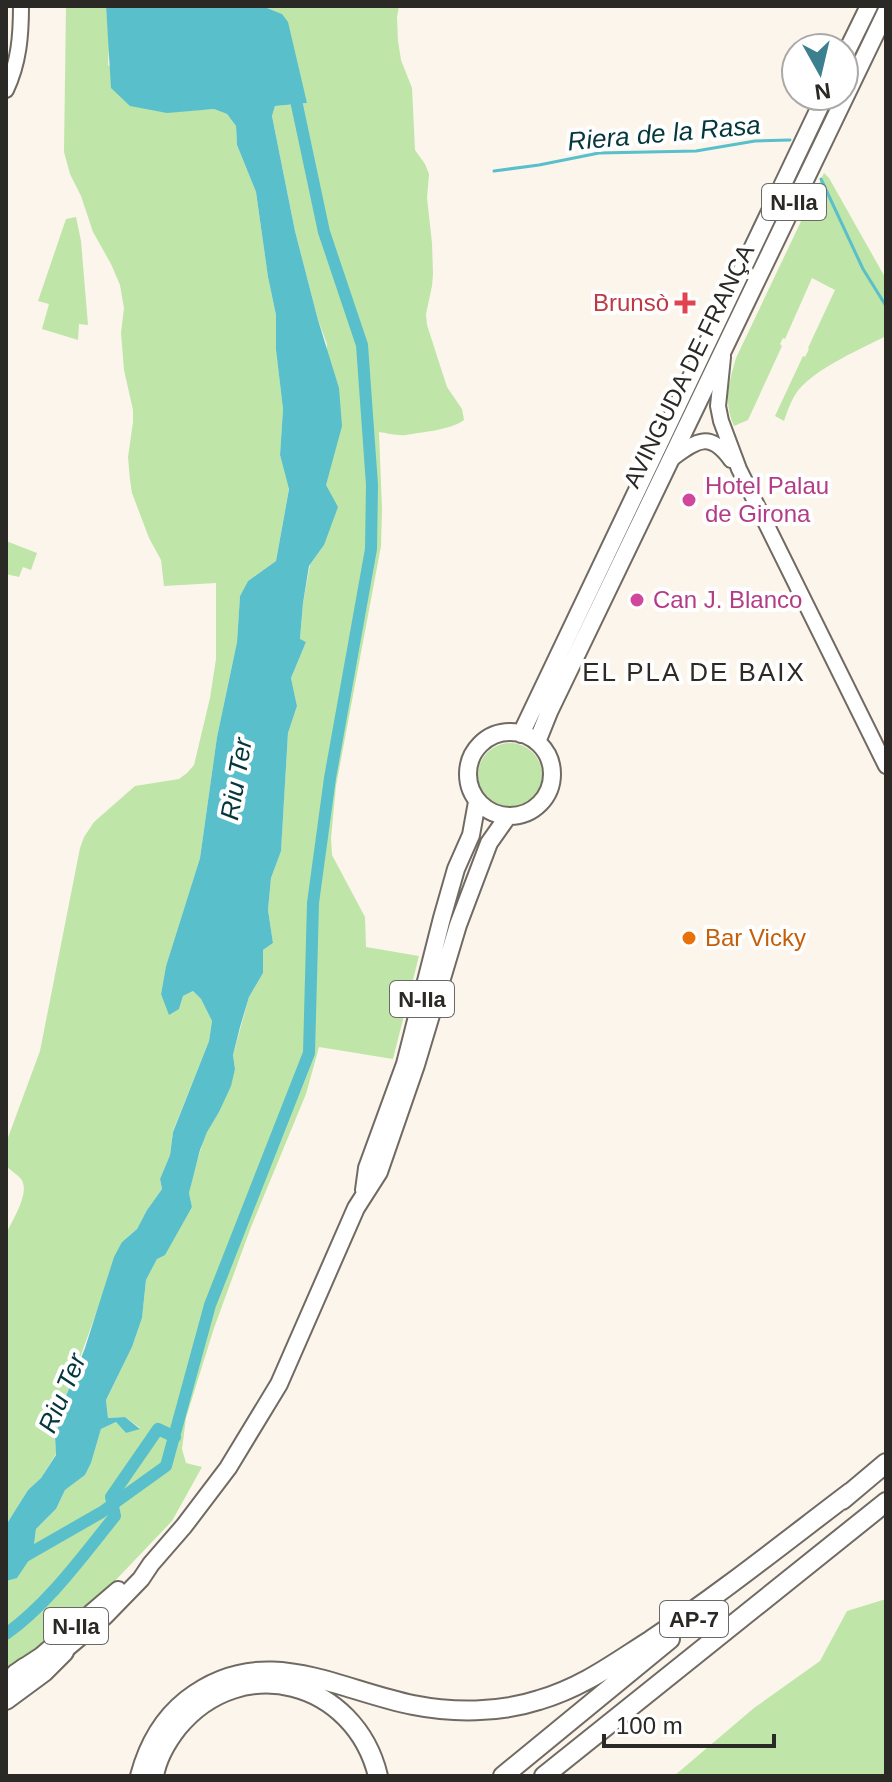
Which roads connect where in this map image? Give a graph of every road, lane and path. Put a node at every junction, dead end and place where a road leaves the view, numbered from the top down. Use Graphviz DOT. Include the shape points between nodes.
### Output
graph roads {
  1 [pos="21,6"];
  2 [pos="869,6"];
  3 [pos="886,12"];
  4 [pos="856,32"];
  5 [pos="6,90"];
  6 [pos="817,112"];
  7 [pos="724,351"];
  8 [pos="670,460"];
  9 [pos="739,469"];
  10 [pos="521,734"];
  11 [pos="537,742"];
  12 [pos="886,766"];
  13 [pos="477,802"];
  14 [pos="508,816"];
  15 [pos="363,1195"];
  16 [pos="886,1463"];
  17 [pos="851,1492"];
  18 [pos="886,1502"];
  19 [pos="151,1564"];
  20 [pos="64,1652"];
  21 [pos="24,1668"];
  22 [pos="6,1678"];
  23 [pos="6,1688"];
  24 [pos="6,1700"];
  25 [pos="575,1753"];
  26 [pos="140,1776"];
  27 [pos="154,1776"];
  28 [pos="378,1776"];
  29 [pos="503,1776"];
  30 [pos="544,1776"];
  31 [pos="551,1776"];
  1 -- 5 [label="street" via="18,55"];
  2 -- 4 [label="main road"];
  3 -- 7 [label="main road, AVINGUDA DE FRANÇA / N-IIa"];
  6 -- 10 [label="main road, AVINGUDA DE FRANÇA / N-IIa"];
  7 -- 8 [label="main road, AVINGUDA DE FRANÇA / N-IIa"];
  7 -- 9 [label="street" via="718,406"];
  8 -- 9 [label="street" via="693,443 710,441"];
  8 -- 11 [label="main road, AVINGUDA DE FRANÇA / N-IIa"];
  9 -- 12 [label="street"];
  10 -- 11 [label="main road"];
  10 -- 13 [label="main road, N-IIa" via="501,733 470,758 468,784"];
  11 -- 14 [label="main road" via="551,764 546,796 529,812"];
  13 -- 14 [label="main road"];
  13 -- 15 [label="main road, N-IIa"];
  14 -- 15 [label="main road, N-IIa" via="489,843 379,1172"];
  15 -- 19 [label="main road, N-IIa" via="279,1384 228,1468"];
  16 -- 17 [label="highway, AP-7"];
  17 -- 26 [label="highway" via="682,1619 590,1680 561,1692 490,1709 440,1709 300,1674 246,1673 211,1684 178,1707 151,1746"];
  17 -- 29 [label="highway, AP-7"];
  18 -- 25 [label="highway, AP-7"];
  19 -- 20 [label="main road, N-IIa"];
  19 -- 21 [label="main road, N-IIa"];
  20 -- 23 [label="main road, N-IIa"];
  20 -- 24 [label="highway"];
  21 -- 22 [label="main road, N-IIa"];
  21 -- 23 [label="highway"];
  25 -- 30 [label="highway, AP-7"];
  25 -- 31 [label="highway"];
  27 -- 28 [label="highway" via="172,1734 200,1706 248,1685 277,1683 313,1693 349,1718 369,1748"];
}
